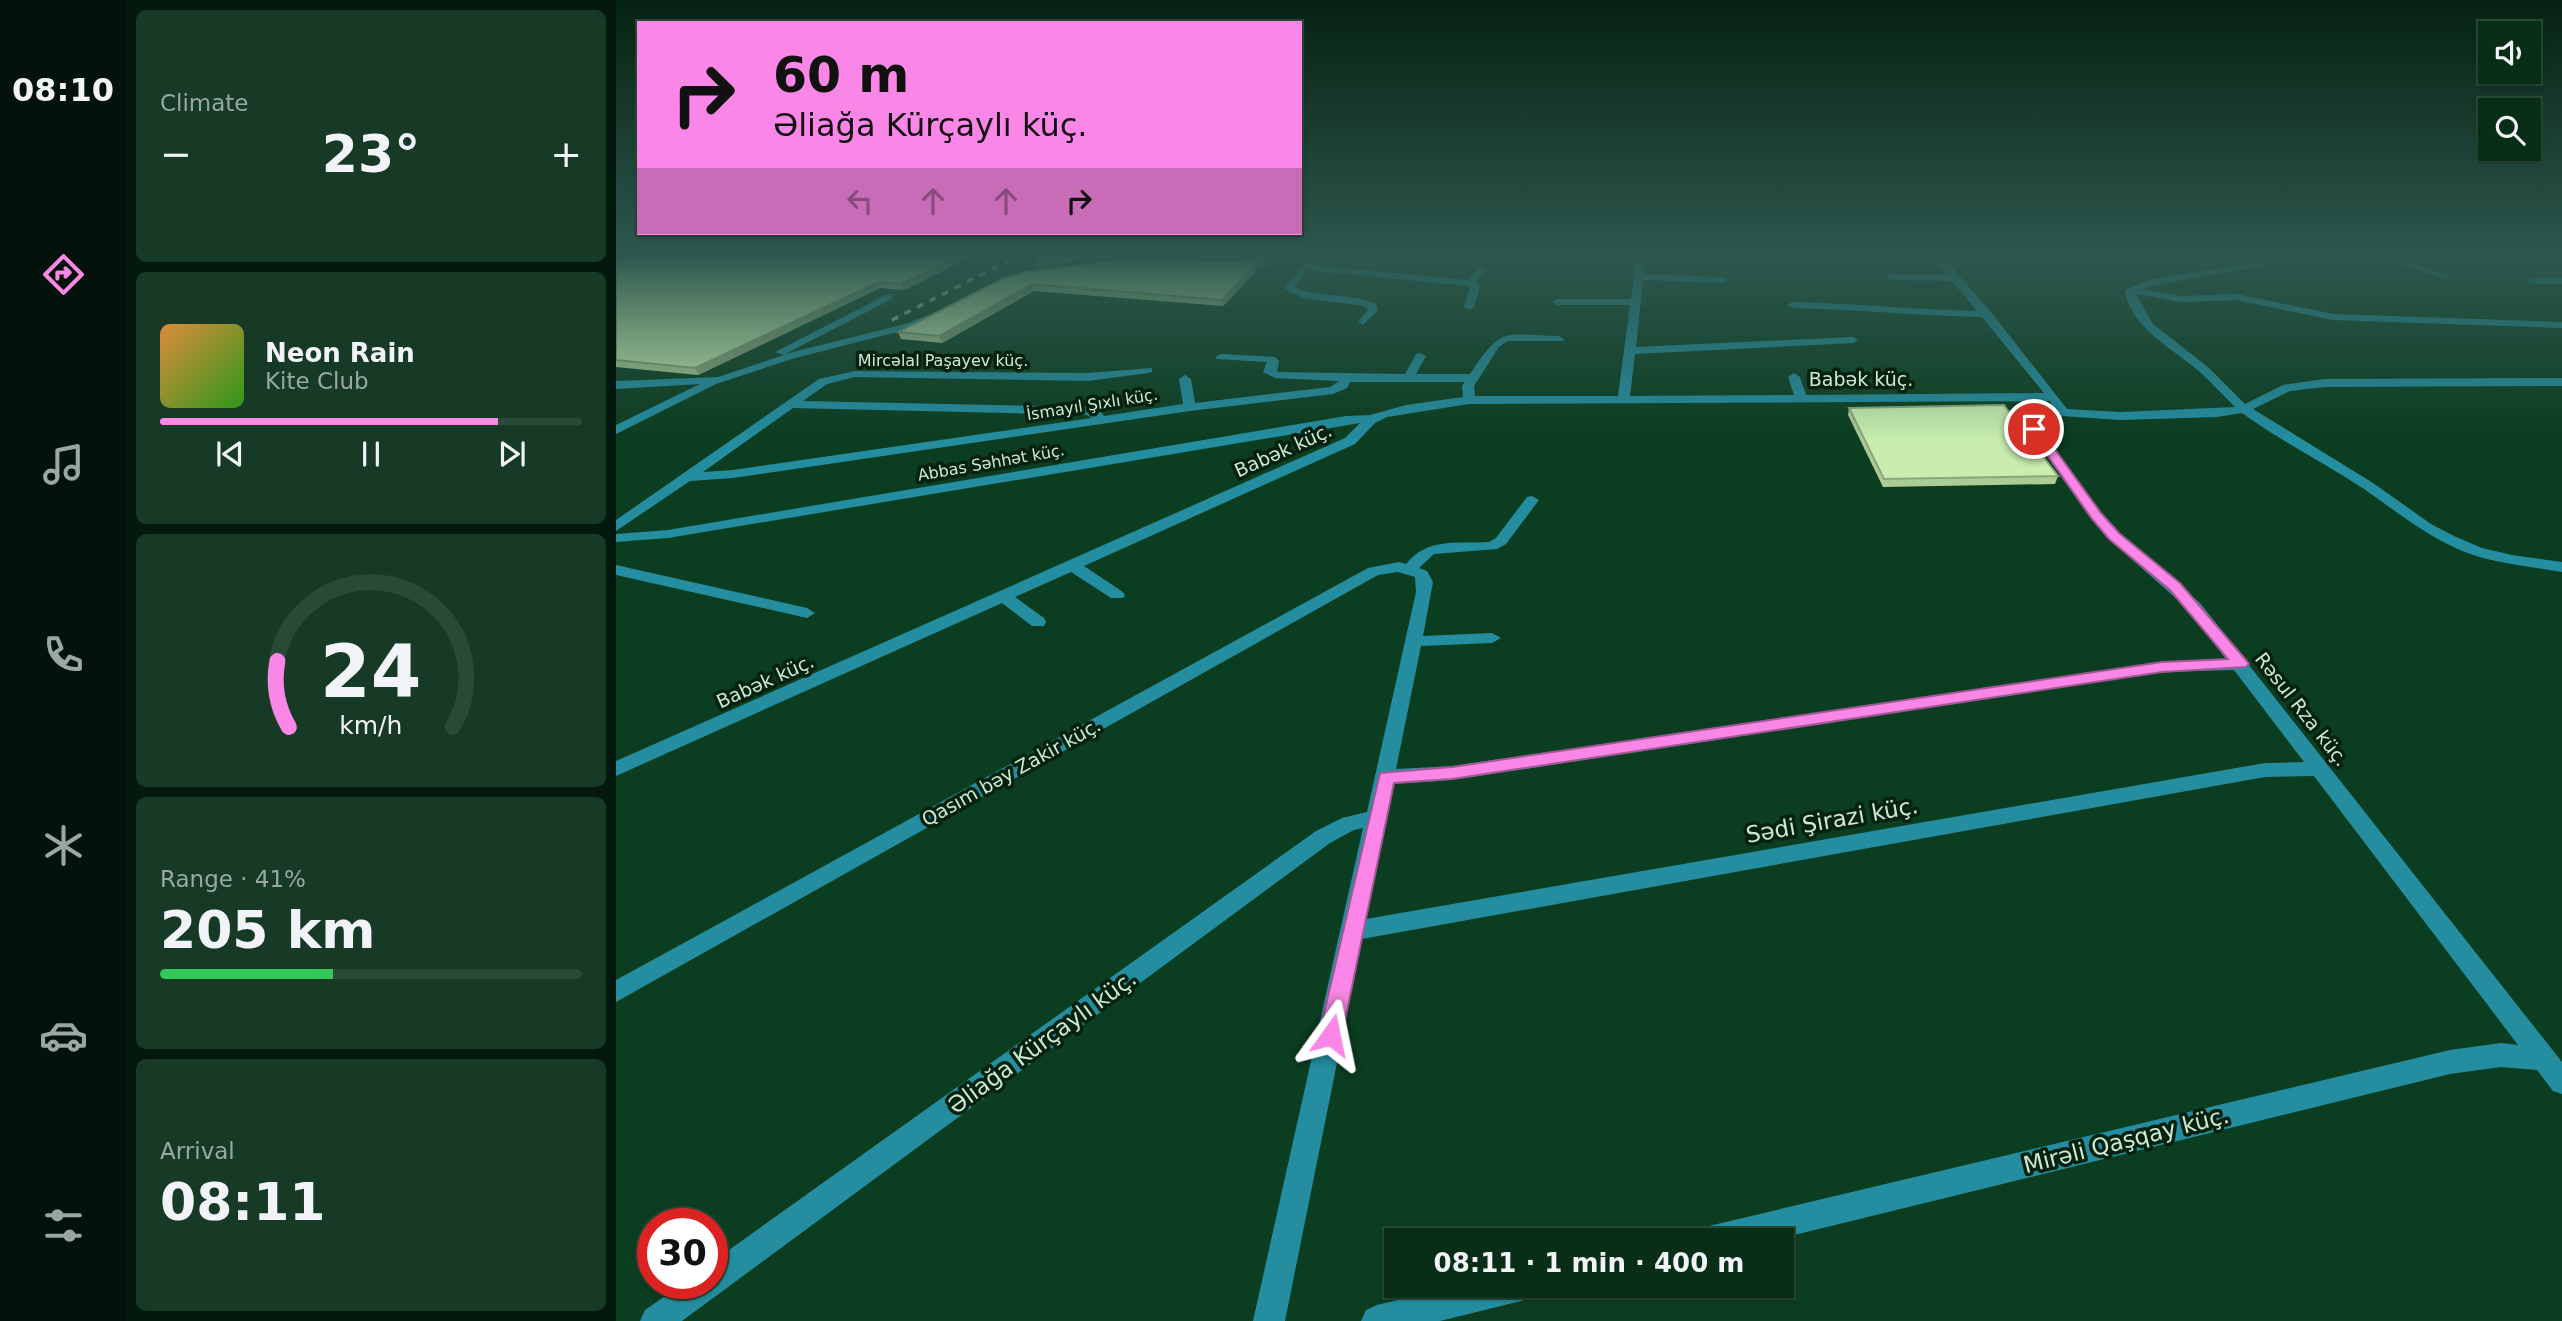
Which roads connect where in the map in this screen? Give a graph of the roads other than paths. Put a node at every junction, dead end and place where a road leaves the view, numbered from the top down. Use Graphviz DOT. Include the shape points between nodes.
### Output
graph roads {
  1 [pos="848,317"];
  2 [pos="931,317"];
  3 [pos="1368,317"];
  4 [pos="1634,317"];
  5 [pos="1989,317"];
  6 [pos="2143,317"];
  7 [pos="2331,317"];
  8 [pos="1363,323"];
  9 [pos="2562,326"];
  10 [pos="1559,339"];
  11 [pos="1853,340"];
  12 [pos="1630,351"];
  13 [pos="1420,356"];
  14 [pos="1221,357"];
  15 [pos="757,366"];
  16 [pos="1148,370"];
  17 [pos="1409,377"];
  18 [pos="1794,377"];
  19 [pos="1346,378"];
  20 [pos="1473,378"];
  21 [pos="1185,379"];
  22 [pos="719,380"];
  23 [pos="2562,382"];
  24 [pos="616,385"];
  25 [pos="1801,398"];
  26 [pos="1624,399"];
  27 [pos="1469,400"];
  28 [pos="789,404"];
  29 [pos="2057,405"];
  30 [pos="1190,407"];
  31 [pos="2244,409"];
  32 [pos="1371,419"];
  33 [pos="1100,421"];
  34 [pos="616,430"];
  35 [pos="688,477"];
  36 [pos="1532,500"];
  37 [pos="616,527"];
  38 [pos="616,538"];
  39 [pos="1072,565"];
  40 [pos="2562,567"];
  41 [pos="616,570"];
  42 [pos="1410,570"];
  43 [pos="1117,595"];
  44 [pos="1003,596"];
  45 [pos="807,613"];
  46 [pos="1038,622"];
  47 [pos="1492,638"];
  48 [pos="1414,641"];
  49 [pos="2241,664"];
  50 [pos="616,769"];
  51 [pos="2321,769"];
  52 [pos="1386,777"];
  53 [pos="1377,817"];
  54 [pos="1353,931"];
  55 [pos="616,992"];
  56 [pos="2544,1059"];
  57 [pos="2562,1082"];
  58 [pos="1763,1228"];
  59 [pos="728,1270"];
  60 [pos="1472,1298"];
  61 [pos="687,1299"];
  62 [pos="656,1321"];
  63 [pos="1269,1321"];
  64 [pos="1377,1321"];
  1 -- 15 [label="street"];
  2 -- 15 [label="street"];
  3 -- 8 [label="street"];
  4 -- 12 [label="street"];
  5 -- 29 [label="street"];
  6 -- 31 [label="street"];
  7 -- 9 [label="street"];
  10 -- 20 [label="street" via="1511,337 1499,341"];
  11 -- 12 [label="street"];
  12 -- 26 [label="street"];
  13 -- 17 [label="street"];
  14 -- 19 [label="street" via="1266,358 1273,361 1269,372 1275,375"];
  15 -- 22 [label="street"];
  16 -- 28 [label="street, Mircəlal Paşayev küç." via="1088,377 839,376"];
  17 -- 19 [label="street, İsmayıl Şıxlı küç."];
  17 -- 20 [label="street, İsmayıl Şıxlı küç."];
  18 -- 25 [label="street"];
  19 -- 30 [label="street, İsmayıl Şıxlı küç." via="1333,390"];
  20 -- 27 [label="street"];
  21 -- 30 [label="street"];
  22 -- 24 [label="street"];
  22 -- 34 [label="street"];
  23 -- 31 [label="street" via="2305,385 2271,394"];
  25 -- 26 [label="street, Babək küç."];
  25 -- 29 [label="street, Babək küç."];
  26 -- 27 [label="street, Babək küç."];
  27 -- 32 [label="street, Babək küç."];
  28 -- 33 [label="street" via="1087,411 1096,413"];
  28 -- 35 [label="street, Mircəlal Paşayev küç."];
  29 -- 31 [label="street, Babək küç." via="2120,416"];
  29 -- 49 [label="street, Rəsul Rza küç." via="2034,429 2044,445 2114,536 2175,586"];
  30 -- 33 [label="street, İsmayıl Şıxlı küç."];
  31 -- 40 [label="street" via="2449,539 2512,560"];
  32 -- 38 [label="street, Abbas Səhhət küç." via="668,534"];
  32 -- 39 [label="street, Babək küç." via="1350,441"];
  33 -- 35 [label="street, İsmayıl Şıxlı küç."];
  35 -- 37 [label="street, Mircəlal Paşayev küç."];
  36 -- 42 [label="street" via="1502,541 1492,546 1430,550"];
  39 -- 43 [label="street"];
  39 -- 44 [label="street, Babək küç."];
  41 -- 45 [label="street"];
  42 -- 48 [label="street" via="1424,582"];
  42 -- 55 [label="street, Qasım bəy Zakir küç." via="1374,571"];
  44 -- 46 [label="street"];
  44 -- 50 [label="street, Babək küç."];
  47 -- 48 [label="street"];
  48 -- 52 [label="street"];
  49 -- 51 [label="street, Rəsul Rza küç."];
  49 -- 52 [label="street" via="2162,667 1466,771"];
  51 -- 54 [label="street, Sədi Şirazi küç." via="2265,770"];
  51 -- 56 [label="street, Rəsul Rza küç."];
  52 -- 53 [label="street"];
  53 -- 54 [label="street"];
  53 -- 59 [label="street, Əliağa Kürçaylı küç." via="1349,823 1323,837"];
  54 -- 63 [label="street"];
  56 -- 57 [label="street, Rəsul Rza küç."];
  56 -- 58 [label="street, Mirəli Qaşqay küç." via="2501,1055 2450,1062"];
  60 -- 64 [label="street"];
  61 -- 62 [label="street, Əliağa Kürçaylı küç."];
}
